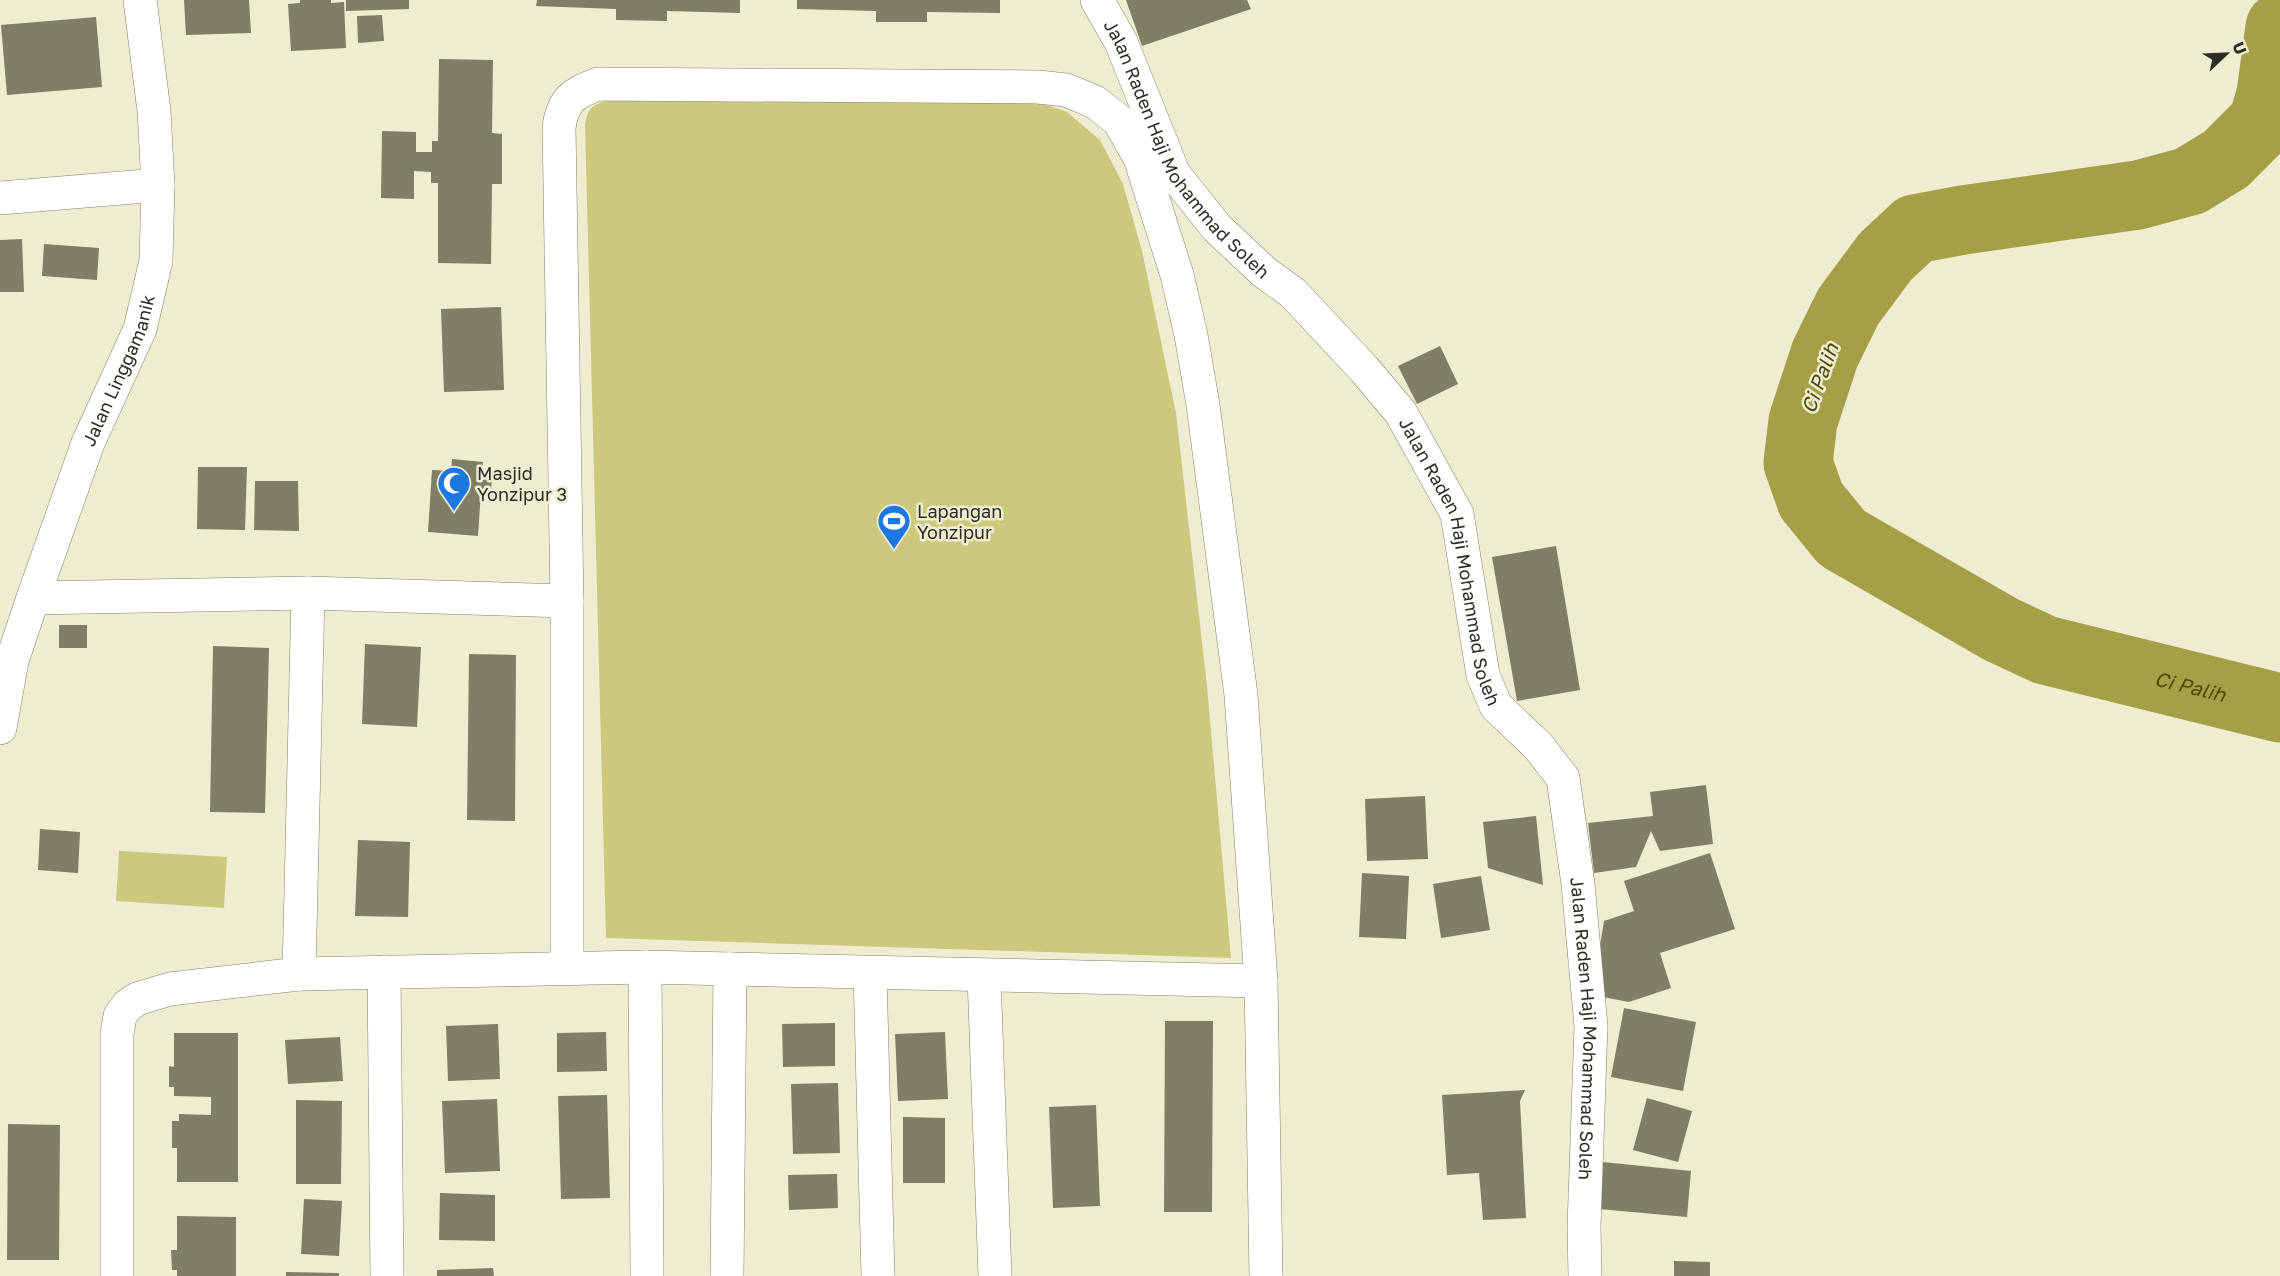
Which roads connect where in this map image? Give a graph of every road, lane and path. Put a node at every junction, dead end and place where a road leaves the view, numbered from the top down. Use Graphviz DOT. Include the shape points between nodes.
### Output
graph roads {
  1 [pos="140,0"];
  2 [pos="1097,0"];
  3 [pos="158,185"];
  4 [pos="0,198"];
  5 [pos="308,593"];
  6 [pos="33,598"];
  7 [pos="567,601"];
  8 [pos="0,728"];
  9 [pos="645,967"];
  10 [pos="567,968"];
  11 [pos="730,969"];
  12 [pos="384,972"];
  13 [pos="870,973"];
  14 [pos="299,974"];
  15 [pos="984,976"];
  16 [pos="1261,981"];
  17 [pos="117,1276"];
  18 [pos="387,1276"];
  19 [pos="647,1276"];
  20 [pos="727,1276"];
  21 [pos="878,1276"];
  22 [pos="995,1276"];
  23 [pos="1266,1276"];
  24 [pos="1585,1276"];
  1 -- 3 [label="street, Jalan Linggamanik" via="154,111"];
  2 -- 24 [label="street, Jalan Raden Haji Mohammad Soleh" via="1121,42 1174,174 1217,228 1293,293 1401,413 1457,514 1483,675 1496,706 1539,746 1563,778 1592,1026"];
  3 -- 4 [label="street"];
  3 -- 6 [label="street, Jalan Linggamanik" via="156,261 140,329 88,443"];
  5 -- 6 [label="street"];
  5 -- 7 [label="street"];
  5 -- 14 [label="street"];
  6 -- 8 [label="street, Jalan Linggamanik" via="12,661"];
  7 -- 10 [label="street"];
  7 -- 16 [label="street" via="559,127 566,102 580,90 598,84 1038,87 1066,90 1095,102 1119,121 1140,158 1177,274 1191,335 1241,695"];
  9 -- 10 [label="street"];
  9 -- 11 [label="street"];
  9 -- 19 [label="street"];
  10 -- 12 [label="street"];
  11 -- 13 [label="street"];
  11 -- 20 [label="street"];
  12 -- 14 [label="street"];
  12 -- 18 [label="street"];
  13 -- 15 [label="street"];
  13 -- 21 [label="street"];
  14 -- 17 [label="street" via="170,989 137,999 120,1016"];
  15 -- 16 [label="street"];
  15 -- 22 [label="street"];
  16 -- 23 [label="street"];
}
